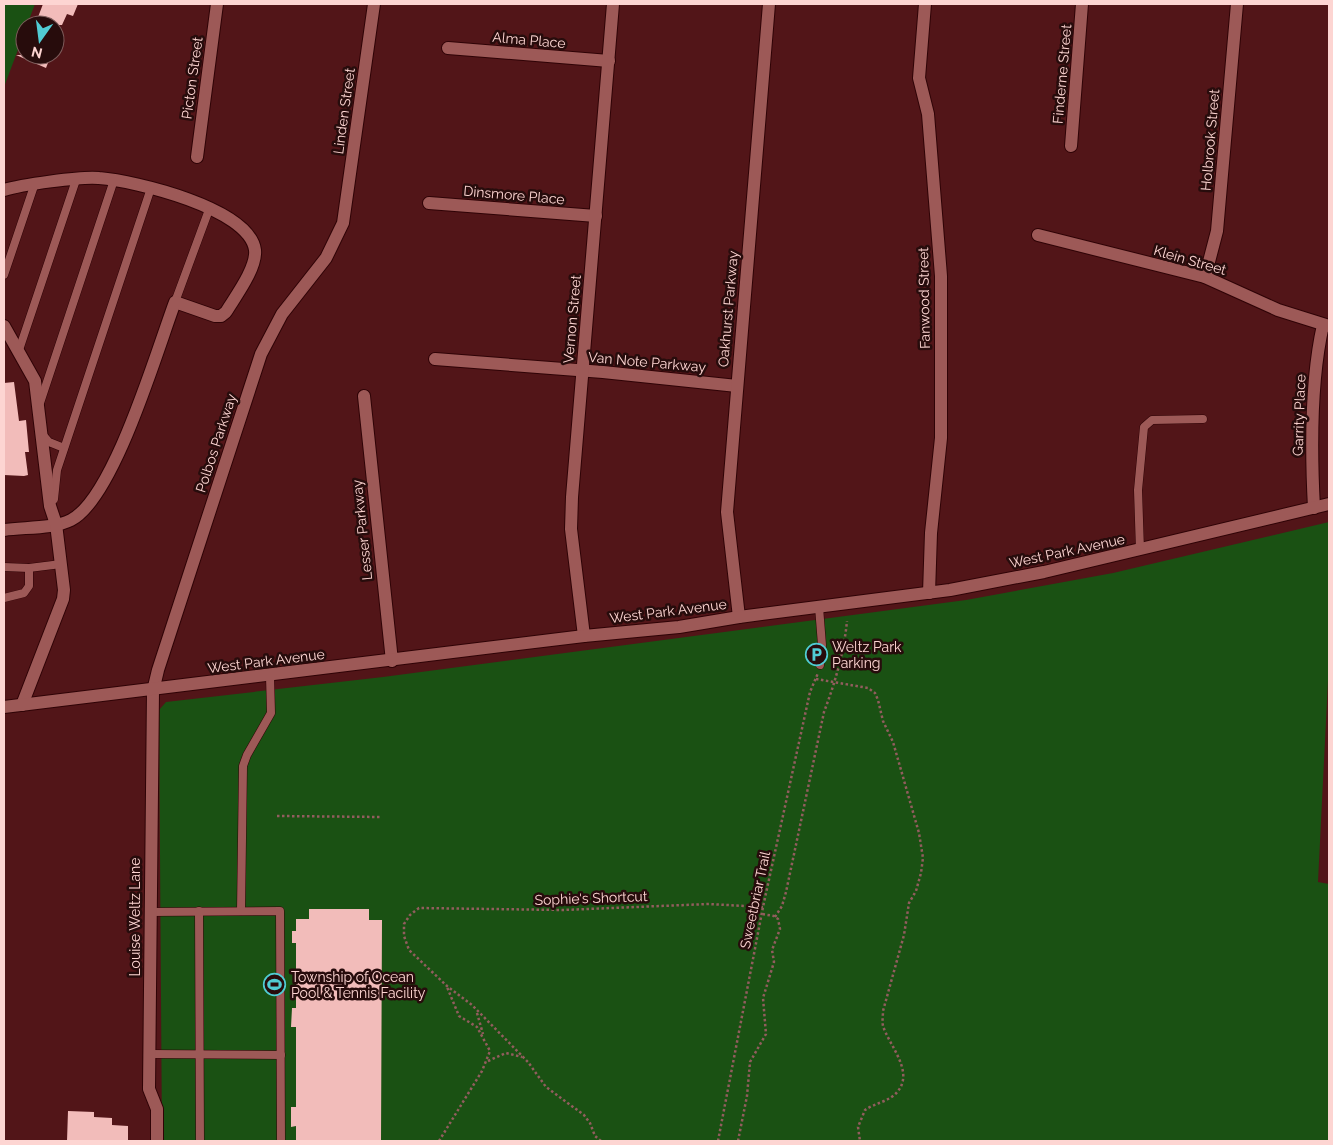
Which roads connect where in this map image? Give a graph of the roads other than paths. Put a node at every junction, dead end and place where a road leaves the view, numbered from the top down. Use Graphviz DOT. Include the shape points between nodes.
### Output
graph roads {
  1 [pos="217,4"];
  2 [pos="374,4"];
  3 [pos="613,4"];
  4 [pos="769,4"];
  5 [pos="925,4"];
  6 [pos="1082,4"];
  7 [pos="1238,4"];
  8 [pos="448,48"];
  9 [pos="608,61"];
  10 [pos="1071,146"];
  11 [pos="196,157"];
  12 [pos="76,180"];
  13 [pos="114,180"];
  14 [pos="34,186"];
  15 [pos="150,188"];
  16 [pos="4,190"];
  17 [pos="429,203"];
  18 [pos="210,206"];
  19 [pos="596,216"];
  20 [pos="342,223"];
  21 [pos="1038,236"];
  22 [pos="4,275"];
  23 [pos="1205,277"];
  24 [pos="175,302"];
  25 [pos="1326,325"];
  26 [pos="4,326"];
  27 [pos="19,350"];
  28 [pos="435,359"];
  29 [pos="582,371"];
  30 [pos="737,386"];
  31 [pos="364,396"];
  32 [pos="38,407"];
  33 [pos="1204,419"];
  34 [pos="41,431"];
  35 [pos="64,448"];
  36 [pos="1329,504"];
  37 [pos="1314,508"];
  38 [pos="56,524"];
  39 [pos="4,530"];
  40 [pos="1140,550"];
  41 [pos="61,564"];
  42 [pos="4,567"];
  43 [pos="29,568"];
  44 [pos="929,593"];
  45 [pos="4,598"];
  46 [pos="819,607"];
  47 [pos="739,617"];
  48 [pos="584,636"];
  49 [pos="392,661"];
  50 [pos="820,664"];
  51 [pos="270,676"];
  52 [pos="153,690"];
  53 [pos="22,705"];
  54 [pos="4,707"];
  55 [pos="199,911"];
  56 [pos="241,911"];
  57 [pos="150,912"];
  58 [pos="150,1054"];
  59 [pos="199,1054"];
  60 [pos="282,1055"];
  61 [pos="157,1141"];
  62 [pos="200,1141"];
  63 [pos="281,1141"];
  1 -- 11 [label="street, Picton Street"];
  2 -- 20 [label="street, Linden Street"];
  3 -- 9 [label="street, Vernon Street"];
  4 -- 30 [label="street, Oakhurst Parkway"];
  5 -- 44 [label="street, Fanwood Street" via="919,78 928,114 941,276 941,438 931,533"];
  6 -- 10 [label="street, Finderne Street"];
  7 -- 23 [label="street, Holbrook Street" via="1217,231"];
  8 -- 9 [label="street, Alma Place"];
  9 -- 19 [label="street, Vernon Street"];
  12 -- 13 [label="street" via="96,177"];
  12 -- 14 [label="street"];
  12 -- 27 [label="lane"];
  13 -- 15 [label="street"];
  13 -- 32 [label="lane"];
  14 -- 16 [label="street"];
  14 -- 22 [label="lane"];
  15 -- 18 [label="street"];
  15 -- 35 [label="lane"];
  17 -- 19 [label="street, Dinsmore Place"];
  18 -- 24 [label="lane"];
  18 -- 24 [label="street" via="227,216 250,238 255,253 252,267 221,316"];
  19 -- 29 [label="street, Vernon Street"];
  20 -- 52 [label="street, Polbos Parkway" via="326,258 282,314 261,354"];
  21 -- 23 [label="street, Klein Street"];
  23 -- 25 [label="street, Klein Street" via="1278,310"];
  24 -- 38 [label="street" via="109,475 83,512"];
  25 -- 37 [label="street, Garrity Place" via="1317,353 1312,474"];
  26 -- 27 [label="street"];
  27 -- 32 [label="street" via="35,382"];
  28 -- 29 [label="street, Van Note Parkway"];
  29 -- 30 [label="street, Van Note Parkway"];
  29 -- 48 [label="street, Vernon Street" via="571,529"];
  30 -- 47 [label="street, Oakhurst Parkway" via="727,512"];
  31 -- 49 [label="street, Lesser Parkway"];
  32 -- 34 [label="street"];
  33 -- 40 [label="lane" via="1152,420 1144,427 1138,490"];
  34 -- 35 [label="lane" via="49,442"];
  34 -- 38 [label="street" via="50,506"];
  35 -- 38 [label="lane" via="55,482"];
  36 -- 37 [label="street, West Park Avenue"];
  37 -- 40 [label="street, West Park Avenue"];
  38 -- 39 [label="street"];
  38 -- 41 [label="street"];
  40 -- 44 [label="street, West Park Avenue"];
  41 -- 43 [label="lane"];
  41 -- 53 [label="street" via="64,590 60,609"];
  42 -- 43 [label="lane"];
  43 -- 45 [label="lane" via="29,586 24,594"];
  44 -- 46 [label="street, West Park Avenue"];
  46 -- 47 [label="street, West Park Avenue"];
  46 -- 50 [label="lane"];
  47 -- 48 [label="street, West Park Avenue" via="679,627"];
  48 -- 49 [label="street, West Park Avenue"];
  49 -- 51 [label="street, West Park Avenue"];
  51 -- 52 [label="street, West Park Avenue"];
  51 -- 56 [label="lane" via="271,713 243,766"];
  52 -- 53 [label="street, West Park Avenue"];
  52 -- 57 [label="street, Louise Weltz Lane"];
  53 -- 54 [label="street, West Park Avenue"];
  55 -- 56 [label="lane"];
  55 -- 57 [label="lane"];
  55 -- 59 [label="lane"];
  56 -- 60 [label="lane" via="280,911"];
  57 -- 58 [label="street, Louise Weltz Lane"];
  58 -- 59 [label="lane"];
  58 -- 61 [label="street, Louise Weltz Lane" via="149,1089 157,1108"];
  59 -- 60 [label="lane"];
  59 -- 62 [label="lane"];
  60 -- 63 [label="lane"];
}
